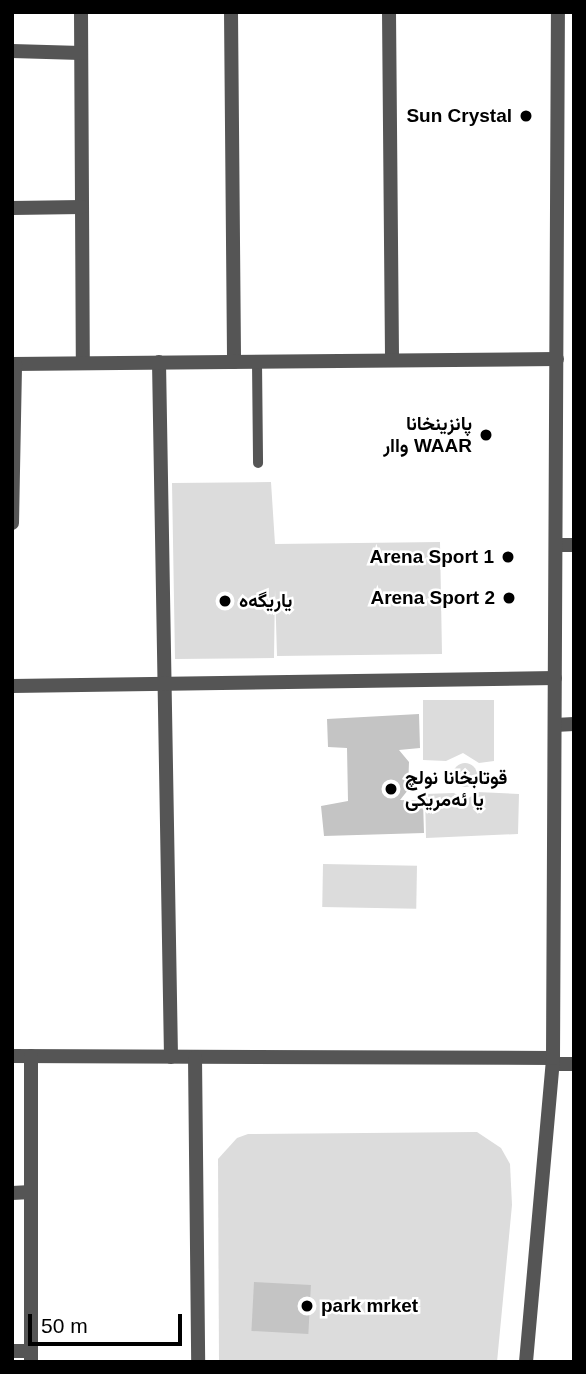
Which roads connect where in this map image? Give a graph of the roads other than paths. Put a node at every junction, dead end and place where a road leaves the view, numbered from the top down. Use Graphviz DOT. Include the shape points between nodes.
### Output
graph roads {
  1 [pos="80,12"];
  2 [pos="231,12"];
  3 [pos="390,12"];
  4 [pos="558,12"];
  5 [pos="12,51"];
  6 [pos="81,53"];
  7 [pos="82,207"];
  8 [pos="12,208"];
  9 [pos="557,359"];
  10 [pos="392,360"];
  11 [pos="159,362"];
  12 [pos="234,362"];
  13 [pos="257,362"];
  14 [pos="83,363"];
  15 [pos="14,364"];
  16 [pos="258,463"];
  17 [pos="12,523"];
  18 [pos="556,545"];
  19 [pos="574,545"];
  20 [pos="555,678"];
  21 [pos="12,686"];
  22 [pos="164,686"];
  23 [pos="555,724"];
  24 [pos="574,724"];
  25 [pos="12,1056"];
  26 [pos="31,1056"];
  27 [pos="171,1057"];
  28 [pos="195,1057"];
  29 [pos="553,1061"];
  30 [pos="574,1063"];
  31 [pos="31,1192"];
  32 [pos="12,1193"];
  33 [pos="12,1351"];
  34 [pos="31,1357"];
  35 [pos="198,1362"];
  36 [pos="526,1362"];
  1 -- 6 [label="street"];
  2 -- 12 [label="street"];
  3 -- 10 [label="street"];
  4 -- 9 [label="street"];
  5 -- 6 [label="street"];
  6 -- 7 [label="street"];
  7 -- 8 [label="street"];
  7 -- 14 [label="street"];
  9 -- 10 [label="street"];
  9 -- 18 [label="street"];
  10 -- 13 [label="street"];
  11 -- 12 [label="street"];
  11 -- 14 [label="street"];
  11 -- 22 [label="street"];
  12 -- 13 [label="street"];
  13 -- 16 [label="lane"];
  14 -- 15 [label="street"];
  15 -- 17 [label="street"];
  18 -- 19 [label="street"];
  18 -- 20 [label="street"];
  20 -- 22 [label="street"];
  20 -- 23 [label="street"];
  21 -- 22 [label="street"];
  22 -- 27 [label="street"];
  23 -- 24 [label="street"];
  23 -- 29 [label="street"];
  25 -- 26 [label="street"];
  26 -- 27 [label="street"];
  26 -- 31 [label="street"];
  27 -- 28 [label="street"];
  28 -- 29 [label="street"];
  28 -- 35 [label="street"];
  29 -- 30 [label="street"];
  29 -- 36 [label="street"];
  31 -- 32 [label="street"];
  31 -- 34 [label="street"];
  33 -- 34 [label="street"];
}
